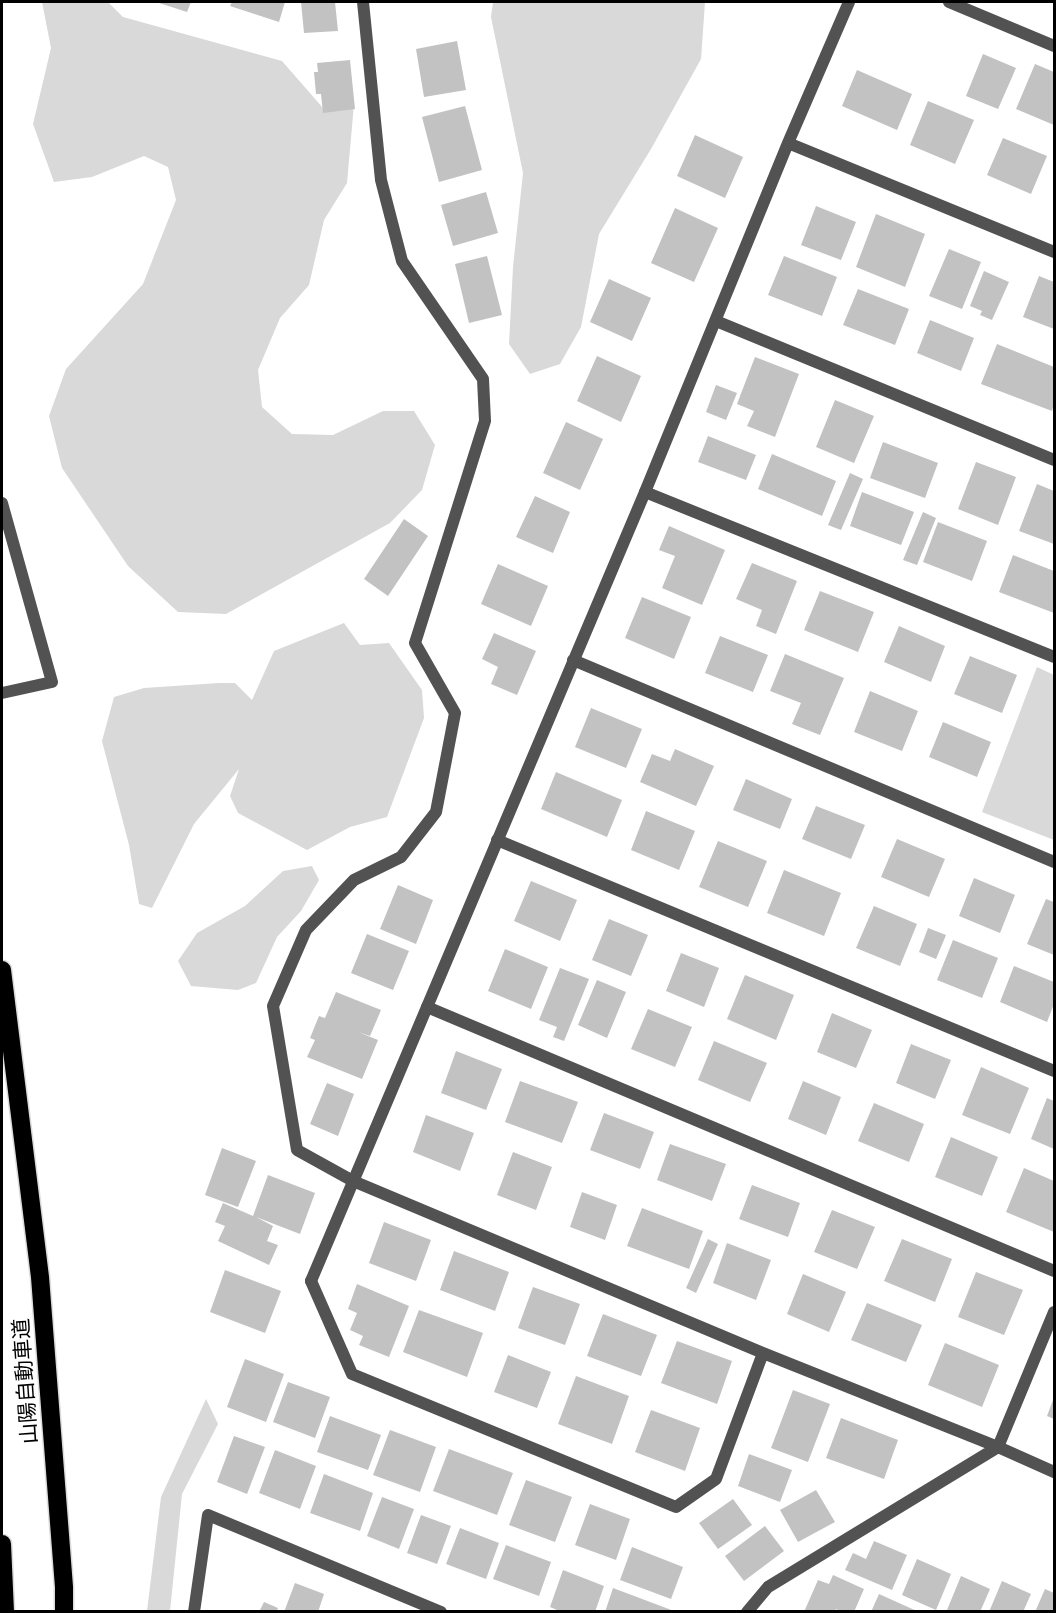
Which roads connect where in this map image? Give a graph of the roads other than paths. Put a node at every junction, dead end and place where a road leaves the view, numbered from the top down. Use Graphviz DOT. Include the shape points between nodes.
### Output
graph roads {
  1 [pos="363,2"];
  2 [pos="849,2"];
  3 [pos="949,2"];
  4 [pos="1054,46"];
  5 [pos="788,143"];
  6 [pos="1054,252"];
  7 [pos="716,321"];
  8 [pos="1054,460"];
  9 [pos="645,492"];
  10 [pos="2,503"];
  11 [pos="1054,657"];
  12 [pos="573,660"];
  13 [pos="2,693"];
  14 [pos="497,840"];
  15 [pos="1054,862"];
  16 [pos="2,970"];
  17 [pos="427,1008"];
  18 [pos="1054,1071"];
  19 [pos="353,1181"];
  20 [pos="1054,1271"];
  21 [pos="1054,1312"];
  22 [pos="763,1353"];
  23 [pos="998,1447"];
  24 [pos="1054,1472"];
  25 [pos="2,1544"];
  26 [pos="5,1611"];
  27 [pos="64,1611"];
  28 [pos="194,1611"];
  29 [pos="441,1611"];
  30 [pos="747,1611"];
  1 -- 19 [label="street" via="381,180 402,261 483,379 485,421 415,643 455,713 436,812 401,857 354,880 306,930 273,1006 297,1150"];
  2 -- 5 [label="street"];
  3 -- 4 [label="street"];
  5 -- 6 [label="street"];
  5 -- 7 [label="street"];
  7 -- 8 [label="street"];
  7 -- 9 [label="street"];
  9 -- 11 [label="street"];
  9 -- 12 [label="street"];
  10 -- 13 [label="street" via="52,682"];
  12 -- 14 [label="street"];
  12 -- 15 [label="street"];
  14 -- 17 [label="street"];
  14 -- 18 [label="street"];
  16 -- 27 [label="highway, 山陽自動車道" via="40,1277"];
  17 -- 19 [label="street"];
  17 -- 20 [label="street"];
  19 -- 22 [label="street"];
  19 -- 22 [label="street" via="311,1281 352,1374 676,1507 716,1479"];
  21 -- 23 [label="street"];
  22 -- 23 [label="street"];
  23 -- 24 [label="street"];
  23 -- 30 [label="street" via="768,1587"];
  25 -- 26 [label="highway"];
  28 -- 29 [label="street" via="208,1515"];
}
